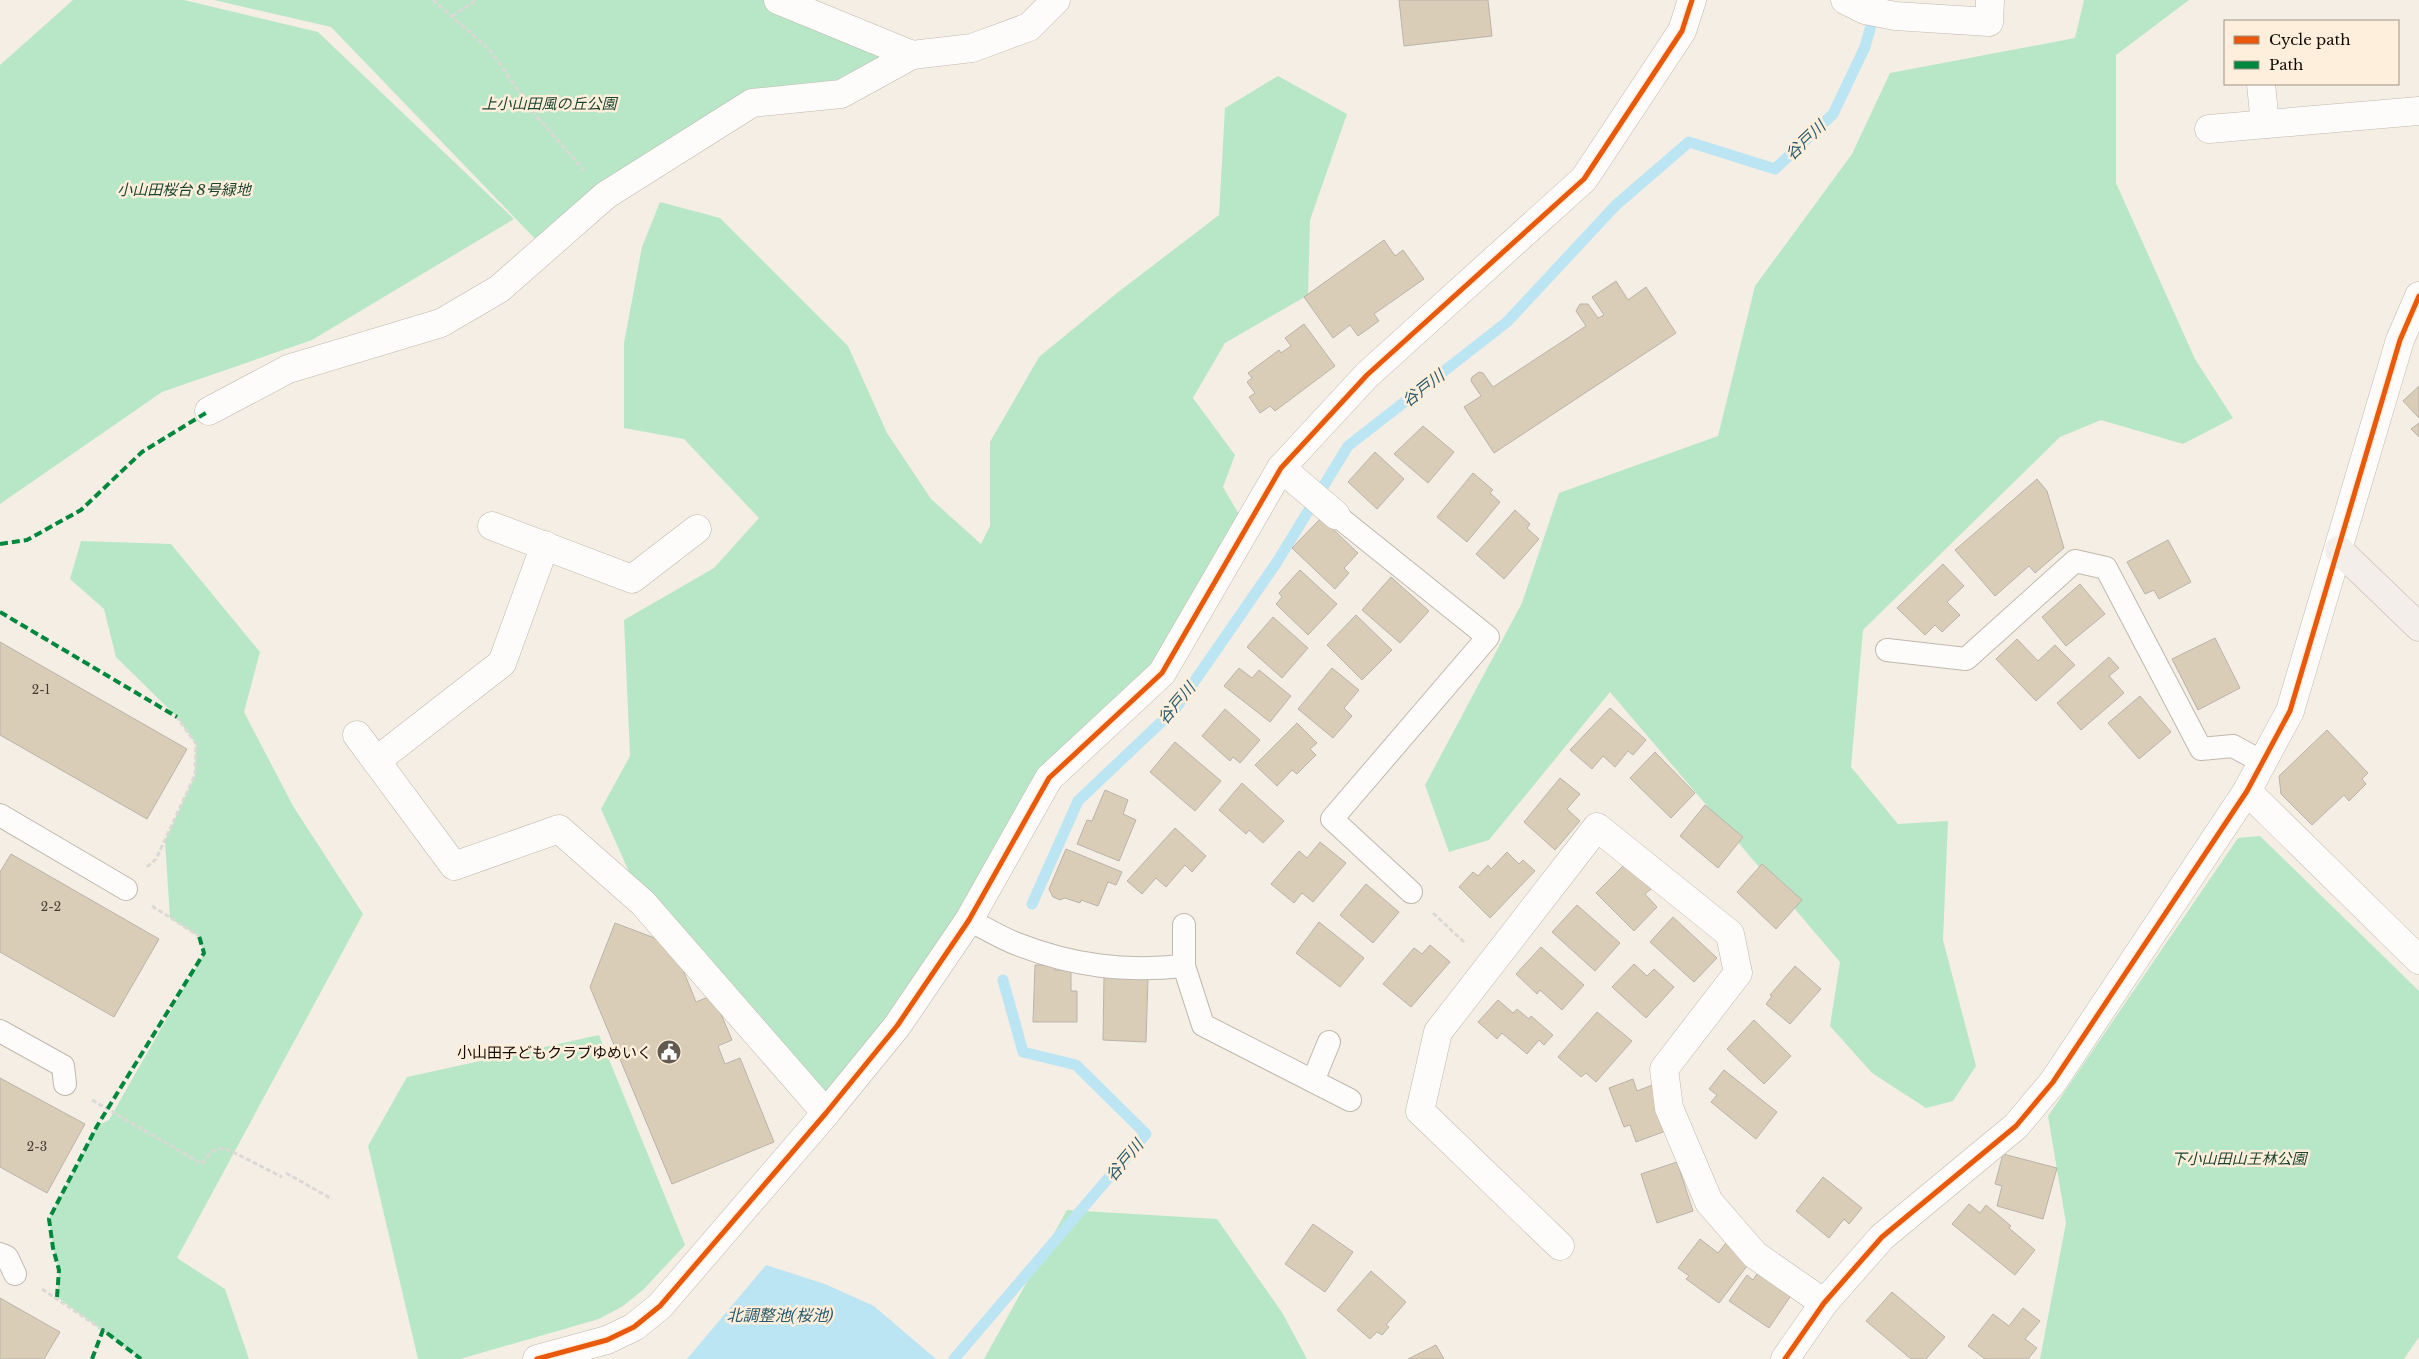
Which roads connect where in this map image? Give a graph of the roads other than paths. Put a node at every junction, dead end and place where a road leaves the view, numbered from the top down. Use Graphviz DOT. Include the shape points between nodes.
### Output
graph roads {
  1 [pos="778,0"];
  2 [pos="1056,0"];
  3 [pos="1692,0"];
  4 [pos="1990,0"];
  5 [pos="1855,5"];
  6 [pos="912,55"];
  7 [pos="2261,85"];
  8 [pos="2419,111"];
  9 [pos="2265,124"];
  10 [pos="2209,128"];
  11 [pos="2419,296"];
  12 [pos="208,411"];
  13 [pos="1289,475"];
  14 [pos="1336,515"];
  15 [pos="492,526"];
  16 [pos="697,529"];
  17 [pos="545,545"];
  18 [pos="2339,550"];
  19 [pos="2419,627"];
  20 [pos="1887,650"];
  21 [pos="357,735"];
  22 [pos="376,761"];
  23 [pos="2264,763"];
  24 [pos="2247,791"];
  25 [pos="0,815"];
  26 [pos="126,889"];
  27 [pos="1411,892"];
  28 [pos="969,920"];
  29 [pos="1184,925"];
  30 [pos="2419,960"];
  31 [pos="1184,966"];
  32 [pos="0,1030"];
  33 [pos="1329,1042"];
  34 [pos="1313,1081"];
  35 [pos="65,1084"];
  36 [pos="1350,1100"];
  37 [pos="826,1113"];
  38 [pos="1560,1246"];
  39 [pos="0,1254"];
  40 [pos="15,1274"];
  41 [pos="1824,1303"];
  42 [pos="538,1359"];
  43 [pos="1784,1359"];
  1 -- 6 [label="street"];
  2 -- 6 [label="street" via="1029,27 972,48"];
  3 -- 13 [label="street" via="1682,31 1584,179 1367,375"];
  4 -- 5 [label="street" via="1989,22 1895,16"];
  6 -- 12 [label="street" via="841,94 752,103 606,195 499,289 441,323 288,369"];
  7 -- 9 [label="street"];
  8 -- 9 [label="street"];
  9 -- 10 [label="street"];
  11 -- 18 [label="street" via="2400,340"];
  13 -- 14 [label="street"];
  13 -- 28 [label="street" via="1162,673 1049,778"];
  14 -- 27 [label="lane" via="1488,637 1332,819"];
  15 -- 17 [label="street"];
  16 -- 17 [label="street" via="632,579"];
  17 -- 22 [label="street" via="502,663"];
  18 -- 19 [label="street"];
  18 -- 23 [label="street" via="2290,711"];
  20 -- 23 [label="lane" via="1966,659 2075,560 2106,568 2201,749 2234,746"];
  21 -- 22 [label="street"];
  22 -- 37 [label="street" via="454,866 559,828 643,904"];
  23 -- 24 [label="street"];
  24 -- 30 [label="street"];
  24 -- 41 [label="street" via="2053,1082 2016,1126 1882,1237"];
  25 -- 26 [label="lane"];
  28 -- 31 [label="lane" via="1016,944 1082,965 1150,969"];
  28 -- 37 [label="street" via="897,1026"];
  29 -- 31 [label="lane"];
  31 -- 34 [label="lane" via="1203,1025"];
  32 -- 35 [label="lane" via="64,1066"];
  33 -- 34 [label="lane"];
  34 -- 36 [label="lane"];
  37 -- 42 [label="street" via="660,1306 634,1327 607,1340"];
  38 -- 41 [label="street" via="1420,1111 1438,1032 1597,827 1730,934 1738,973 1664,1069 1669,1108 1709,1202 1755,1255"];
  39 -- 40 [label="lane" via="6,1257"];
  41 -- 43 [label="street"];
}
